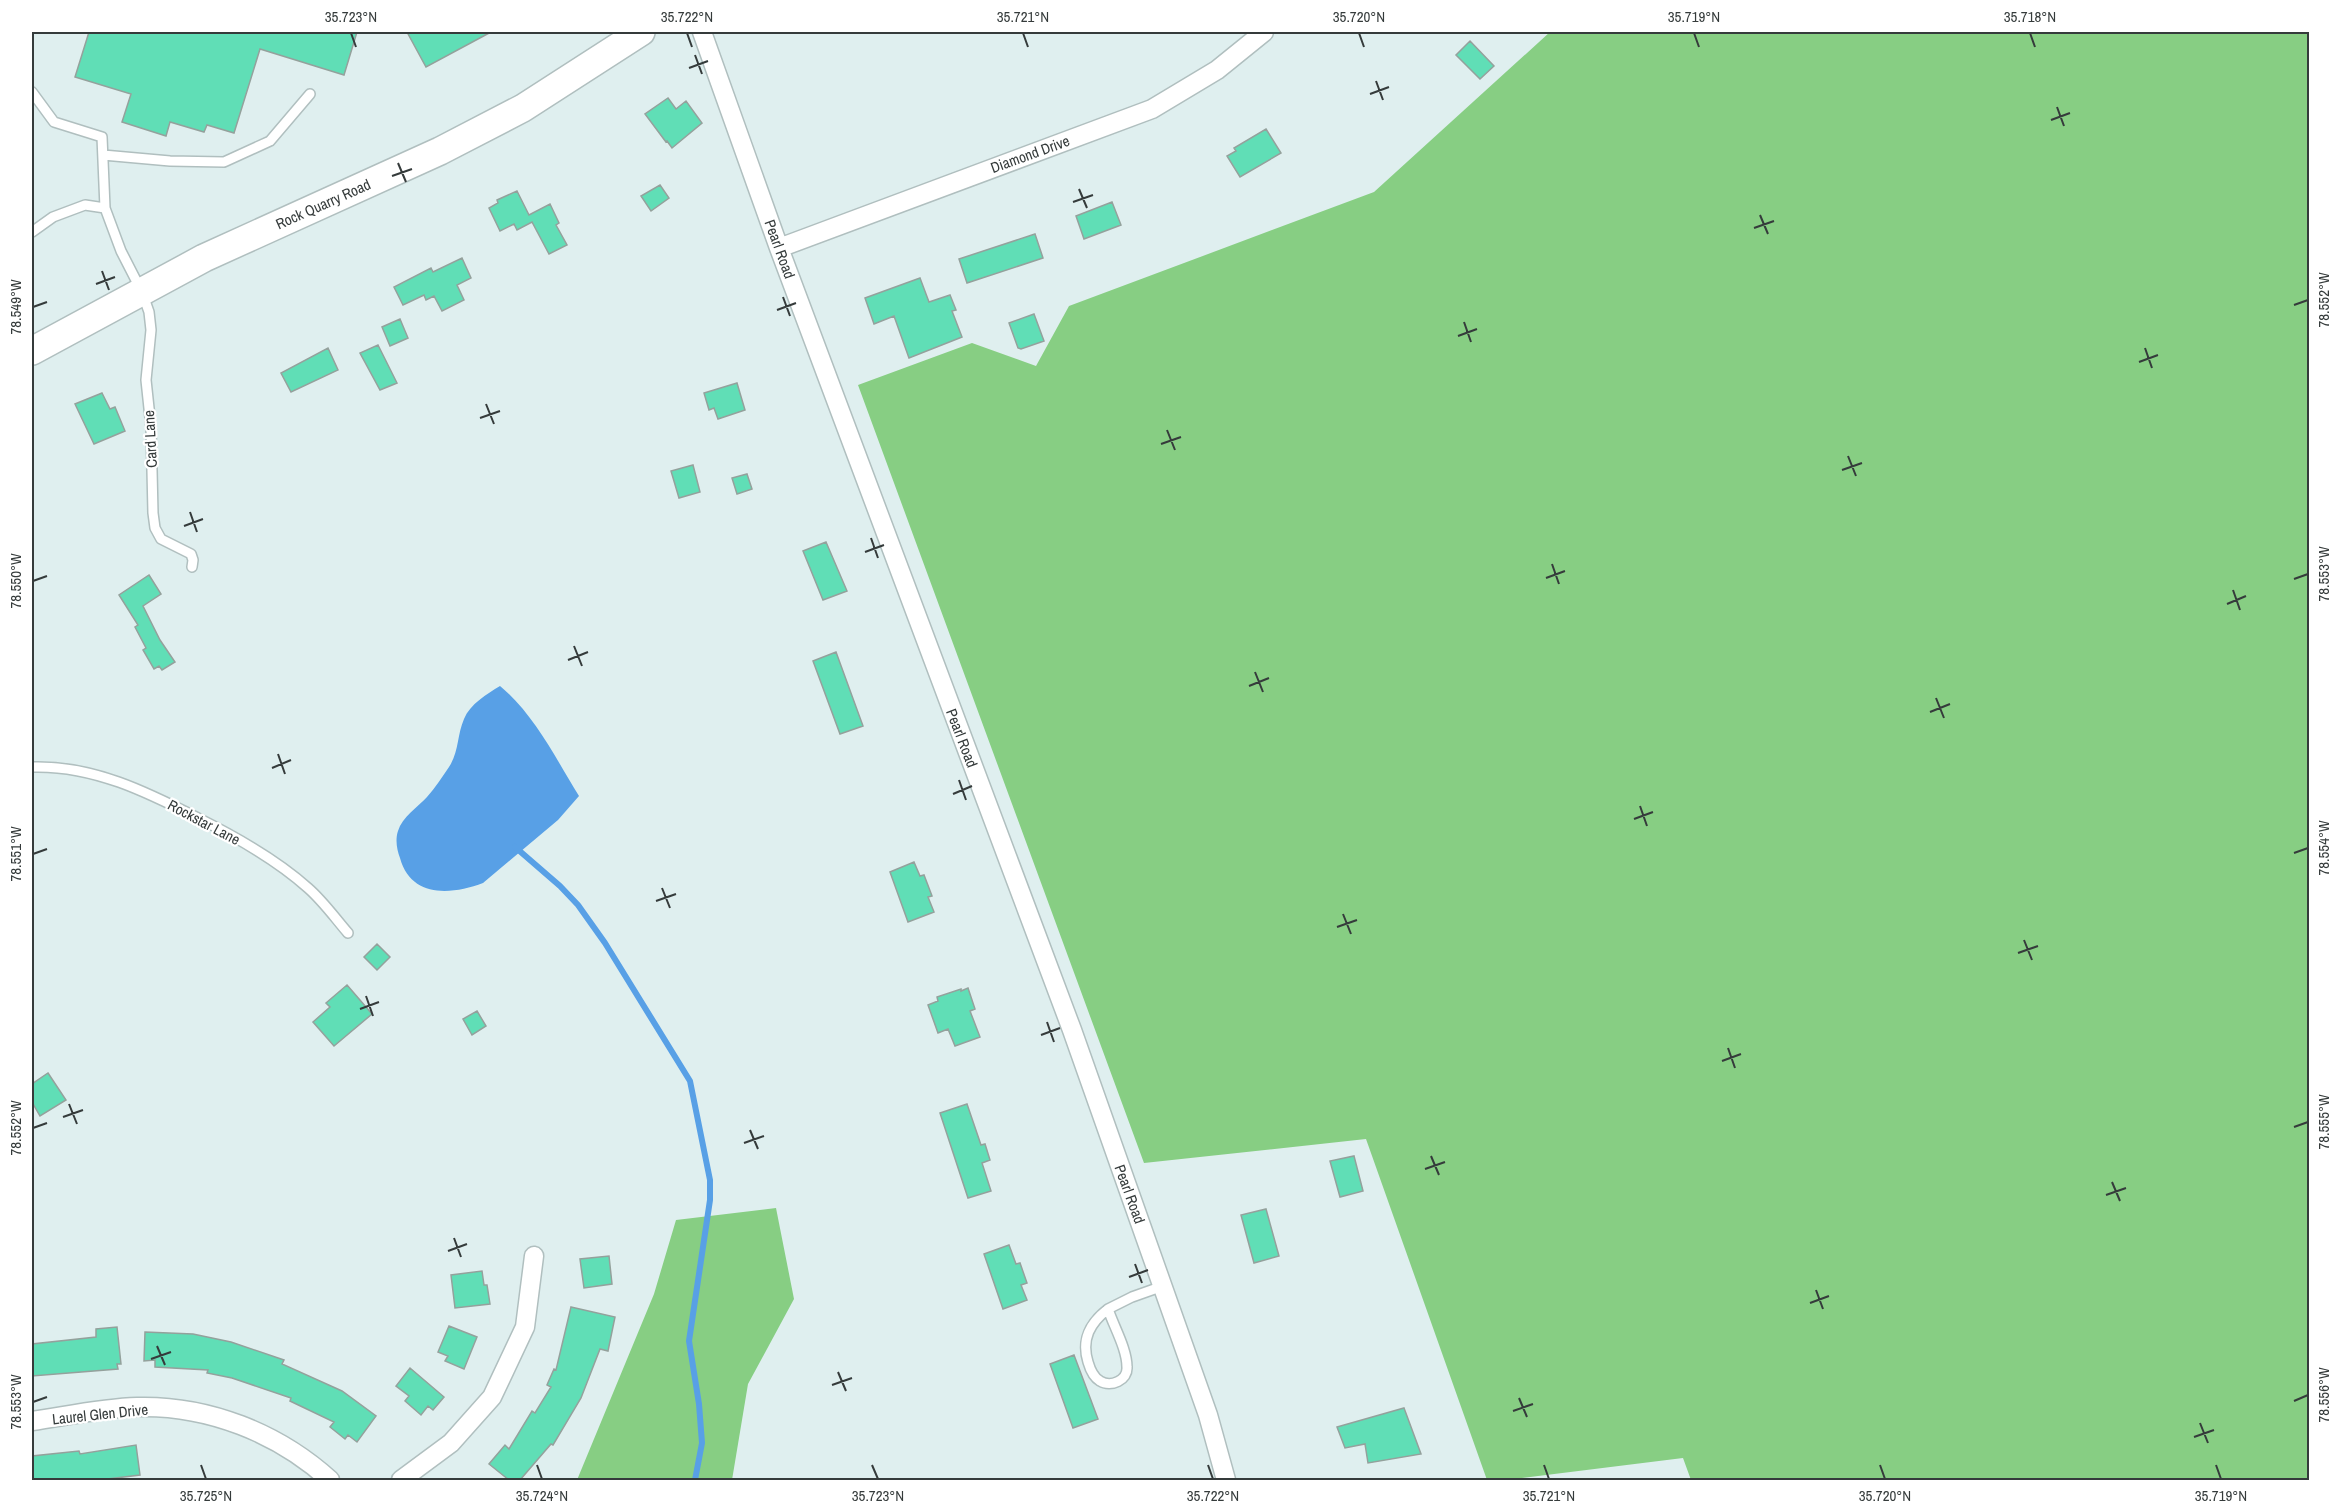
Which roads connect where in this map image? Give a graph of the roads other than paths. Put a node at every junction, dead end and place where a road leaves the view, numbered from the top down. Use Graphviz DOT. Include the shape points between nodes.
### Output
graph roads {
  1 [pos="641,32"];
  2 [pos="702,32"];
  3 [pos="1264,32"];
  4 [pos="32,92"];
  5 [pos="310,94"];
  6 [pos="103,156"];
  7 [pos="105,208"];
  8 [pos="32,232"];
  9 [pos="779,248"];
  10 [pos="142,292"];
  11 [pos="32,351"];
  12 [pos="192,567"];
  13 [pos="32,767"];
  14 [pos="348,933"];
  15 [pos="534,1256"];
  16 [pos="1163,1286"];
  17 [pos="1108,1309"];
  18 [pos="32,1421"];
  19 [pos="330,1480"];
  20 [pos="401,1480"];
  21 [pos="1226,1480"];
  1 -- 10 [label="main road, Rock Quarry Road" via="524,108 429,156 204,258"];
  2 -- 9 [label="street, Pearl Road"];
  3 -- 9 [label="street, Diamond Drive" via="1217,70 1152,109"];
  4 -- 6 [label="lane" via="54,122 102,137"];
  5 -- 6 [label="lane" via="270,141 224,162"];
  6 -- 7 [label="lane"];
  7 -- 8 [label="lane" via="85,205 53,217"];
  7 -- 10 [label="lane"];
  9 -- 16 [label="street, Pearl Road" via="1072,1030"];
  10 -- 11 [label="main road, Rock Quarry Road"];
  10 -- 12 [label="lane, Card Lane" via="151,330 146,380 155,528 161,539 191,554"];
  13 -- 14 [label="lane, Rockstar Lane" via="54,766 114,779 218,828 270,858 309,889"];
  15 -- 20 [label="street" via="525,1327 492,1397 451,1443"];
  16 -- 17 [label="lane"];
  16 -- 21 [label="street, Pearl Road" via="1208,1414"];
  17 -- 17 [label="lane" via="1128,1364 1125,1377 1108,1384 1093,1374 1085,1350 1091,1325"];
  18 -- 19 [label="street, Laurel Glen Drive" via="136,1407 177,1409 264,1434 307,1460"];
}
